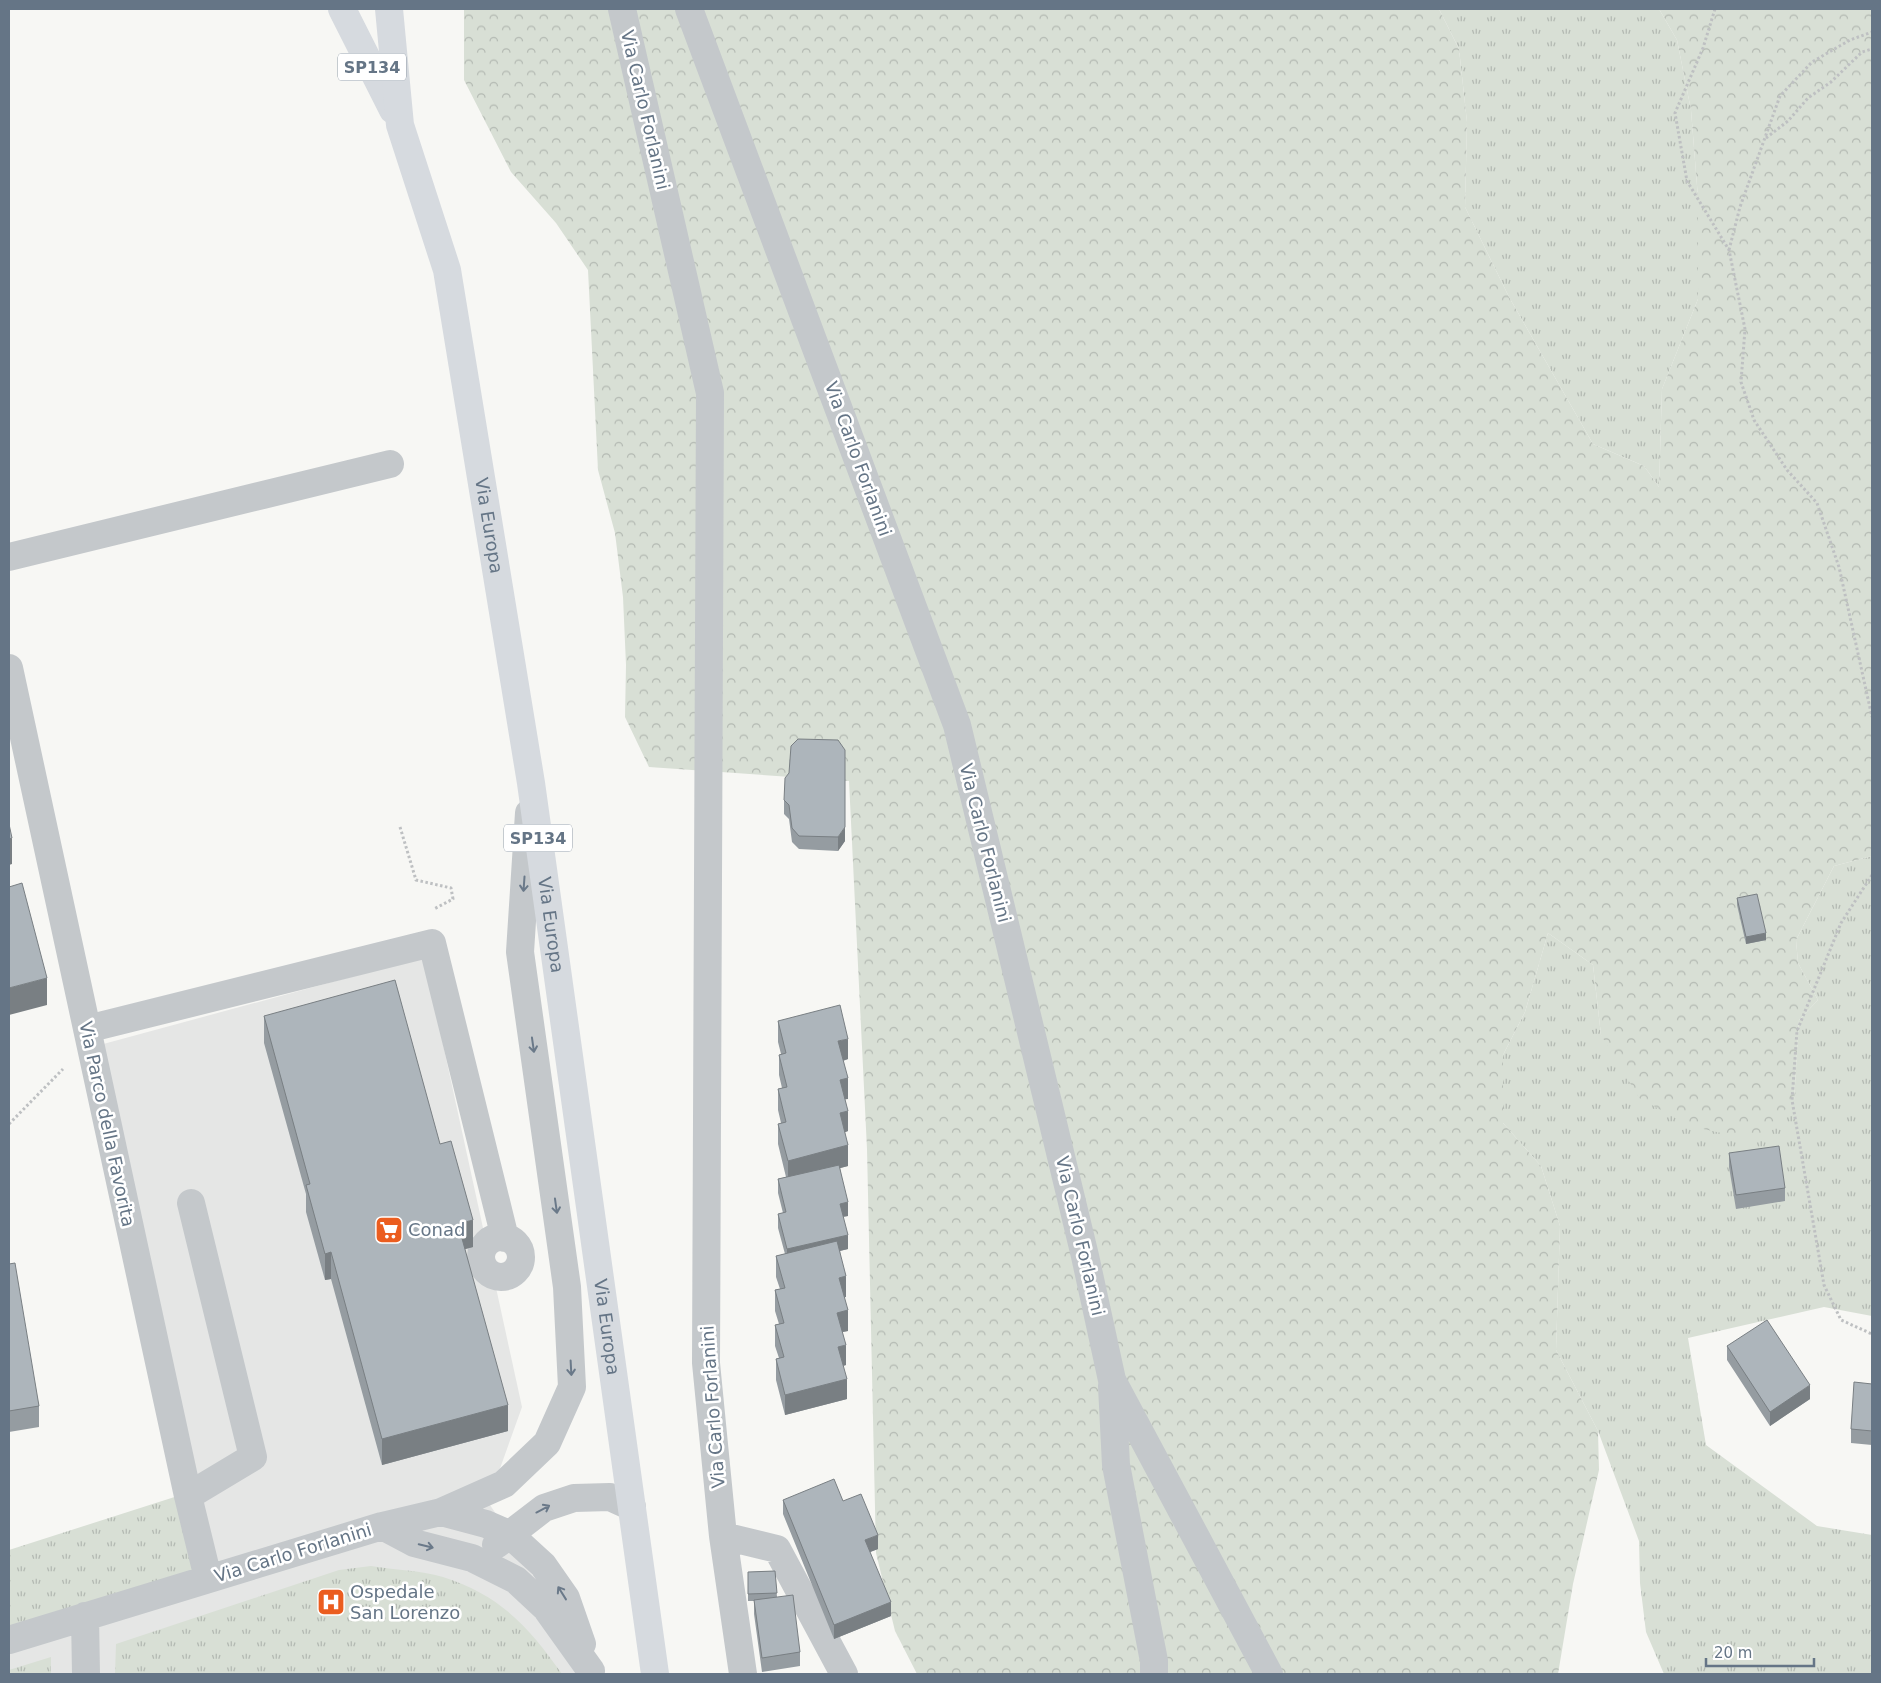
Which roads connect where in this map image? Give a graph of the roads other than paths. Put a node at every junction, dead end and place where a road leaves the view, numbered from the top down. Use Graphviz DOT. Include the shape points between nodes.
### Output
graph roads {
  1 [pos="342,9"];
  2 [pos="389,9"];
  3 [pos="622,9"];
  4 [pos="689,9"];
  5 [pos="400,125"];
  6 [pos="390,464"];
  7 [pos="9,557"];
  8 [pos="9,668"];
  9 [pos="531,783"];
  10 [pos="87,1029"];
  11 [pos="191,1203"];
  12 [pos="505,1238"];
  13 [pos="1112,1380"];
  14 [pos="188,1496"];
  15 [pos="632,1507"];
  16 [pos="441,1512"];
  17 [pos="382,1526"];
  18 [pos="509,1534"];
  19 [pos="723,1536"];
  20 [pos="477,1560"];
  21 [pos="208,1578"];
  22 [pos="85,1616"];
  23 [pos="9,1640"];
  24 [pos="592,1673"];
  25 [pos="86,1674"];
  26 [pos="655,1674"];
  27 [pos="742,1674"];
  28 [pos="844,1674"];
  29 [pos="1154,1674"];
  30 [pos="1268,1674"];
  1 -- 5 [label="main road, Via Europa / SP134"];
  2 -- 5 [label="main road, Via Europa / SP134"];
  3 -- 19 [label="street, Via Carlo Forlanini" via="710,393 706,1363"];
  4 -- 13 [label="street, Via Carlo Forlanini" via="957,725"];
  5 -- 9 [label="main road, Via Europa / SP134" via="447,270"];
  6 -- 7 [label="street"];
  8 -- 10 [label="street, Via Parco della Favorita"];
  9 -- 15 [label="main road, Via Europa / SP134"];
  9 -- 16 [label="street, one-way" via="520,952 567,1287 572,1387 546,1443 504,1484"];
  10 -- 12 [label="street" via="432,943"];
  10 -- 14 [label="street, Via Parco della Favorita"];
  11 -- 14 [label="street" via="254,1457"];
  13 -- 29 [label="street" via="1116,1465"];
  13 -- 30 [label="street, Via Carlo Forlanini"];
  14 -- 21 [label="street, Via Parco della Favorita"];
  18 -- 15 [label="street, one-way" via="544,1508 574,1498 610,1497"];
  15 -- 26 [label="main road, Via Europa / SP134"];
  16 -- 17 [label="street"];
  16 -- 18 [label="street, Via Carlo Forlanini"];
  17 -- 20 [label="street, Via Carlo Forlanini, one-way" via="414,1543"];
  17 -- 21 [label="street, Via Carlo Forlanini"];
  18 -- 20 [label="street"];
  24 -- 18 [label="street, Via Carlo Forlanini, one-way" via="566,1598 543,1565"];
  19 -- 27 [label="street, Via Carlo Forlanini"];
  19 -- 28 [label="street" via="777,1549"];
  20 -- 24 [label="street, Via Carlo Forlanini" via="516,1580 546,1608"];
  21 -- 22 [label="street, Via Carlo Forlanini"];
  22 -- 23 [label="street, Via Carlo Forlanini"];
  22 -- 25 [label="street"];
}
